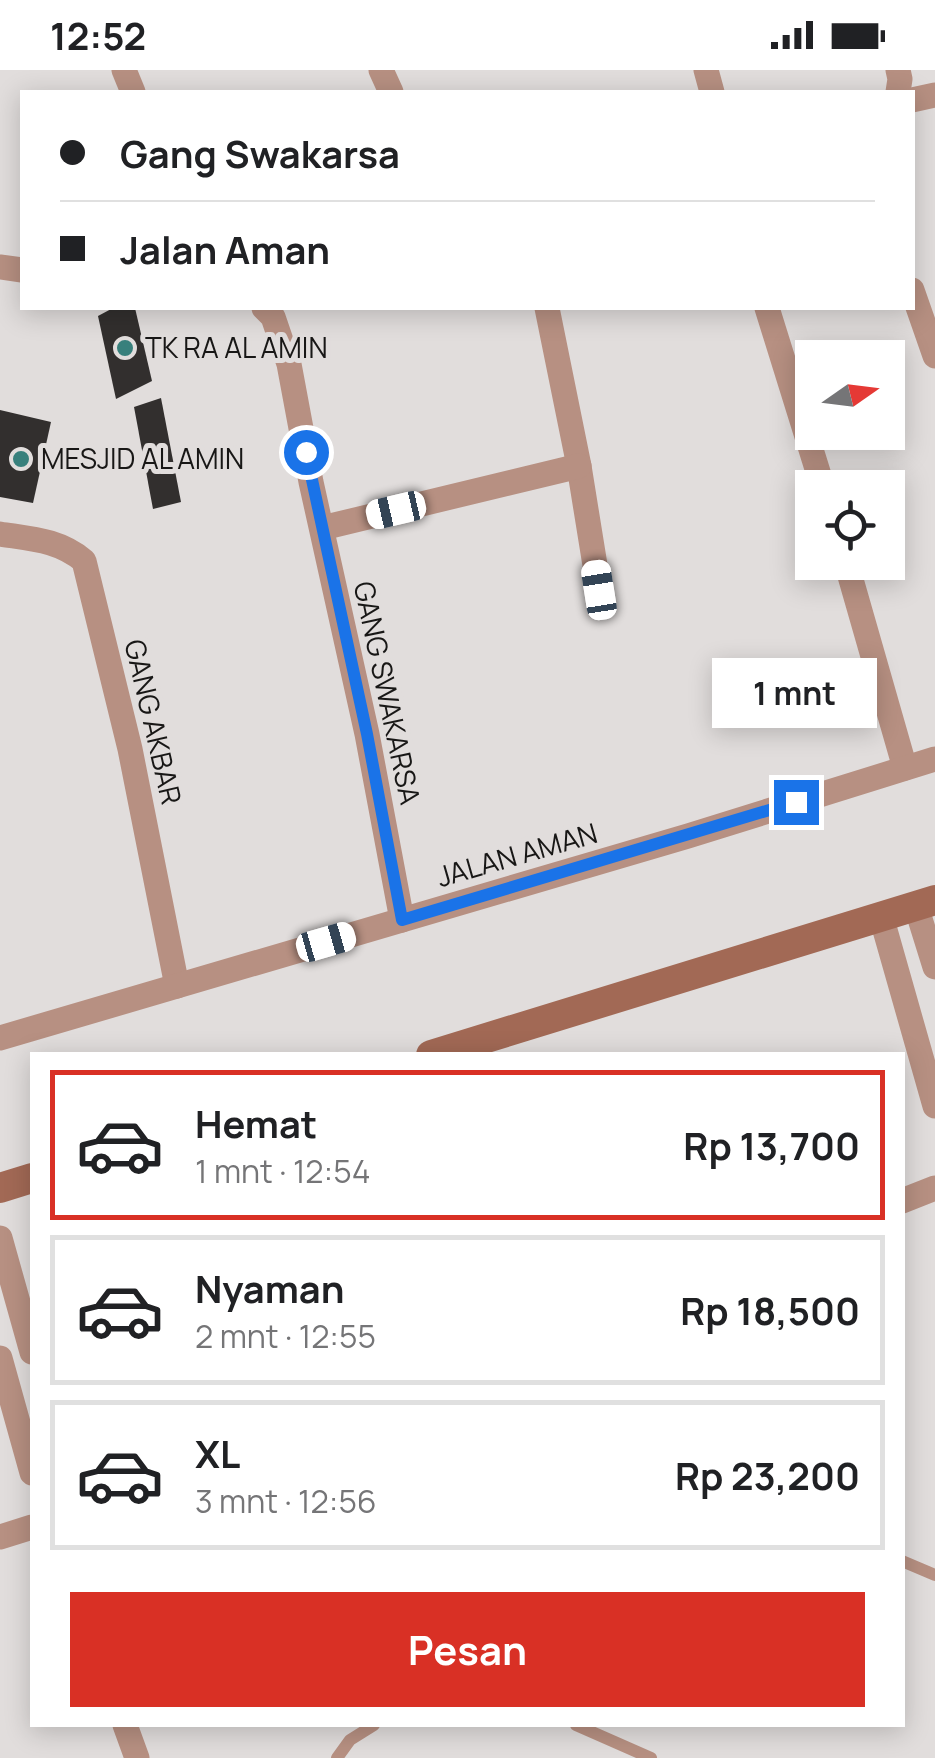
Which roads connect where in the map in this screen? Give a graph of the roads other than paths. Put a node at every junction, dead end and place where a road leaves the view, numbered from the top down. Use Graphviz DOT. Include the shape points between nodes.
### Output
graph roads {
  1 [pos="915,298"];
  2 [pos="266,310"];
  3 [pos="547,310"];
  4 [pos="768,310"];
  5 [pos="933,343"];
  6 [pos="580,466"];
  7 [pos="817,470"];
  8 [pos="322,528"];
  9 [pos="0,534"];
  10 [pos="851,580"];
  11 [pos="599,590"];
  12 [pos="935,759"];
  13 [pos="905,768"];
  14 [pos="926,903"];
  15 [pos="881,916"];
  16 [pos="402,920"];
  17 [pos="935,967"];
  18 [pos="177,986"];
  19 [pos="0,1038"];
  20 [pos="442,1052"];
  21 [pos="935,1106"];
  22 [pos="30,1179"];
  23 [pos="0,1188"];
  24 [pos="935,1188"];
  25 [pos="905,1200"];
  26 [pos="0,1238"];
  27 [pos="30,1345"];
  28 [pos="0,1358"];
  29 [pos="30,1465"];
  30 [pos="30,1528"];
  31 [pos="0,1537"];
  32 [pos="905,1562"];
  33 [pos="935,1574"];
  34 [pos="126,1727"];
  35 [pos="371,1727"];
  36 [pos="580,1727"];
  37 [pos="138,1758"];
  38 [pos="337,1758"];
  39 [pos="650,1758"];
  1 -- 5 [label="street"];
  2 -- 8 [label="street, GANG SWAKARSA" via="289,364"];
  3 -- 6 [label="street"];
  4 -- 7 [label="street"];
  6 -- 8 [label="street"];
  6 -- 11 [label="street"];
  8 -- 16 [label="street, GANG SWAKARSA"];
  9 -- 18 [label="street, GANG AKBAR" via="68,548 84,562"];
  10 -- 13 [label="street"];
  12 -- 13 [label="street, JALAN AMAN"];
  13 -- 16 [label="street, JALAN AMAN"];
  14 -- 15 [label="street"];
  14 -- 17 [label="street"];
  15 -- 20 [label="street"];
  15 -- 21 [label="street"];
  16 -- 18 [label="street, JALAN AMAN"];
  18 -- 19 [label="street, JALAN AMAN"];
  22 -- 23 [label="street"];
  24 -- 25 [label="street"];
  26 -- 27 [label="street"];
  28 -- 29 [label="street"];
  30 -- 31 [label="street"];
  32 -- 33 [label="lane"];
  34 -- 37 [label="street"];
  35 -- 38 [label="lane"];
  36 -- 39 [label="lane"];
}
